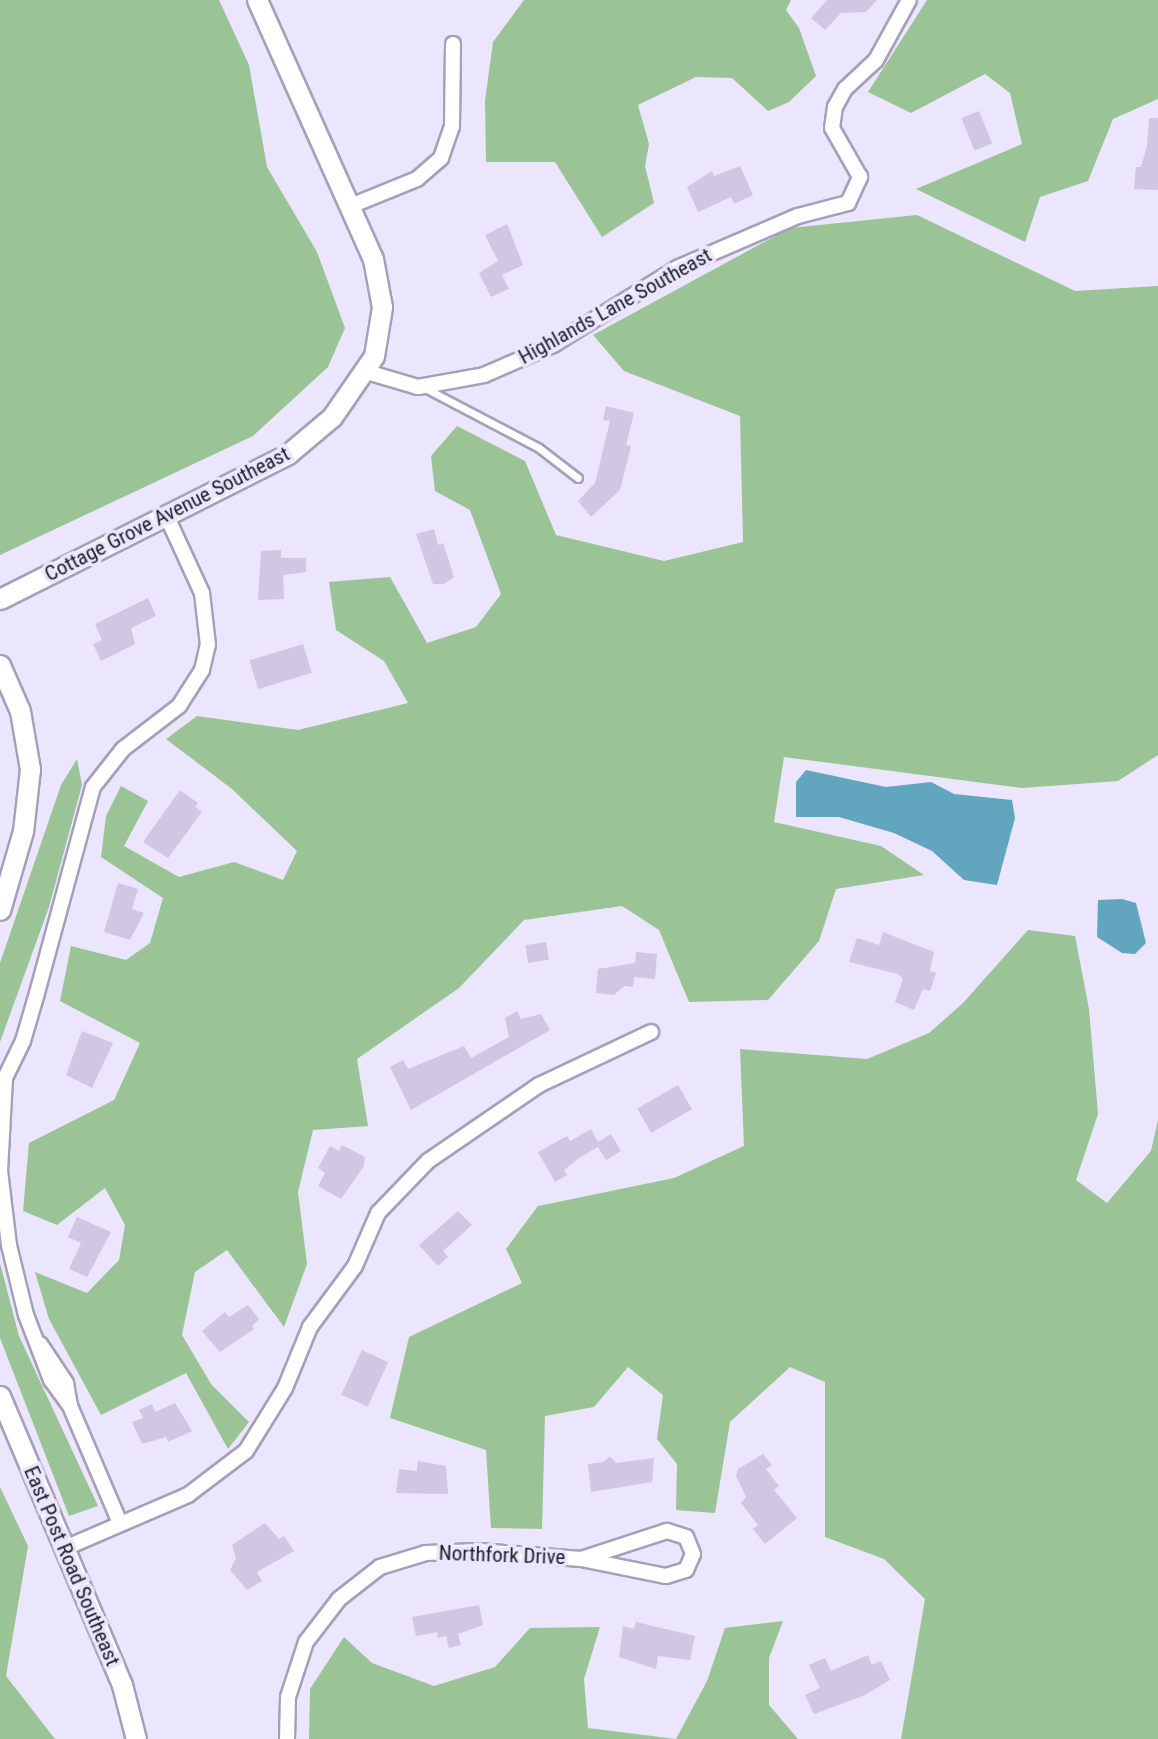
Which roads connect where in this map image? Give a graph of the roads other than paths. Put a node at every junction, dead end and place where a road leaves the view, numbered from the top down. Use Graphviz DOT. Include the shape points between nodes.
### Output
graph roads {
  1 [pos="257,0"];
  2 [pos="909,0"];
  3 [pos="453,44"];
  4 [pos="353,205"];
  5 [pos="367,372"];
  6 [pos="422,387"];
  7 [pos="578,478"];
  8 [pos="167,517"];
  9 [pos="0,599"];
  10 [pos="0,665"];
  11 [pos="0,910"];
  12 [pos="651,1032"];
  13 [pos="0,1396"];
  14 [pos="120,1523"];
  15 [pos="65,1548"];
  16 [pos="581,1559"];
  17 [pos="136,1739"];
  18 [pos="287,1739"];
  1 -- 4 [label="main road, Cottage Grove Avenue Southeast"];
  2 -- 6 [label="street, Highlands Lane Southeast" via="876,60 845,89 835,107 832,128 860,177 848,203 751,234 677,268 533,355 484,375"];
  3 -- 4 [label="street" via="452,126 442,158 417,179"];
  4 -- 5 [label="main road, Cottage Grove Avenue Southeast" via="381,291 380,337"];
  5 -- 6 [label="street, Highlands Lane Southeast"];
  5 -- 8 [label="main road, Cottage Grove Avenue Southeast" via="332,417 304,442"];
  6 -- 7 [label="lane" via="539,448"];
  8 -- 9 [label="main road, Cottage Grove Avenue Southeast"];
  8 -- 14 [label="street" via="202,593 208,645 202,670 179,706 123,749 93,787 23,1041 5,1077 0,1171 3,1209 26,1315 66,1382 69,1406"];
  10 -- 11 [label="main road" via="20,711 30,769 23,831"];
  12 -- 14 [label="street" via="539,1085 428,1161 378,1213 355,1266 310,1327 285,1388 246,1451 188,1495"];
  13 -- 15 [label="main road, East Post Road Southeast"];
  14 -- 15 [label="street"];
  15 -- 17 [label="main road, East Post Road Southeast" via="122,1685"];
  16 -- 16 [label="street, Northfork Drive" via="666,1576 686,1570 693,1554 686,1537 667,1531"];
  16 -- 18 [label="street, Northfork Drive" via="445,1550 406,1556 380,1567 339,1598 306,1642 288,1697"];
}
